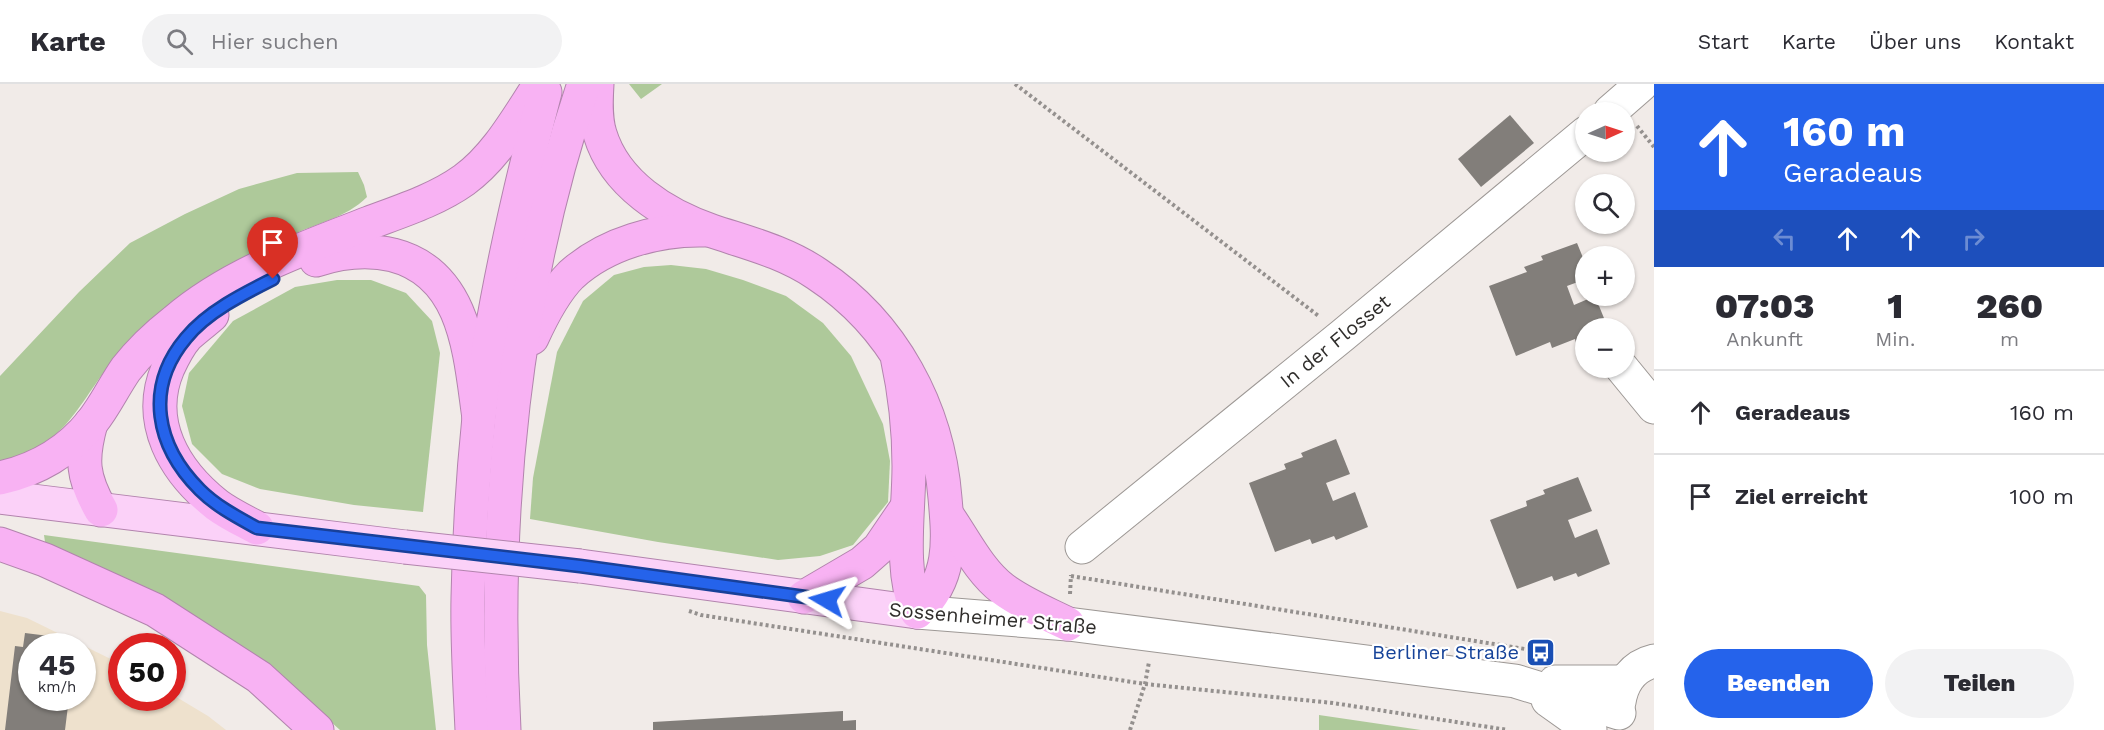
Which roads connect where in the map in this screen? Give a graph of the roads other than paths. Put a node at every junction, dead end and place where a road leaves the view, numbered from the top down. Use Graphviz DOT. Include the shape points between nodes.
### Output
graph roads {
  1 [pos="540,84"];
  2 [pos="547,84"];
  3 [pos="584,84"];
  4 [pos="597,84"];
  5 [pos="1642,84"];
  6 [pos="1621,102"];
  7 [pos="1575,142"];
  8 [pos="711,230"];
  9 [pos="897,356"];
  10 [pos="518,370"];
  11 [pos="1630,378"];
  12 [pos="1654,407"];
  13 [pos="479,418"];
  14 [pos="91,423"];
  15 [pos="0,478"];
  16 [pos="0,497"];
  17 [pos="907,507"];
  18 [pos="101,510"];
  19 [pos="947,515"];
  20 [pos="257,528"];
  21 [pos="0,544"];
  22 [pos="1076,562"];
  23 [pos="804,597"];
  24 [pos="917,612"];
  25 [pos="1068,624"];
  26 [pos="1654,661"];
  27 [pos="1521,682"];
  28 [pos="1624,708"];
  29 [pos="317,730"];
  30 [pos="472,730"];
  31 [pos="504,730"];
  32 [pos="1590,730"];
  1 -- 14 [label="highway" via="480,166 447,191 257,270 191,308 127,368"];
  2 -- 13 [label="highway" via="506,256"];
  3 -- 10 [label="highway" via="546,219"];
  4 -- 8 [label="highway" via="599,132 620,173 666,210"];
  5 -- 6 [label="street"];
  7 -- 22 [label="street, In der Flosset"];
  8 -- 9 [label="highway" via="765,247 815,273 859,307"];
  8 -- 10 [label="highway" via="671,230 609,250 587,263 570,276 552,300"];
  9 -- 17 [label="highway" via="908,419"];
  9 -- 19 [label="highway" via="930,420"];
  10 -- 31 [label="highway" via="505,489 500,599"];
  11 -- 12 [label="street"];
  13 -- 20 [label="highway" via="463,327 453,303 424,268 381,252 329,256 240,295 187,337 172,358 162,382 161,427 183,471 201,491 219,507"];
  13 -- 30 [label="highway" via="468,599"];
  14 -- 15 [label="highway" via="49,460"];
  14 -- 18 [label="highway" via="85,444 85,473"];
  16 -- 18 [label="main road, Sossenheimer Straße"];
  17 -- 23 [label="highway" via="879,548 862,563"];
  17 -- 24 [label="highway" via="908,577"];
  18 -- 20 [label="main road, Sossenheimer Straße"];
  19 -- 24 [label="highway" via="946,558 939,584"];
  19 -- 25 [label="highway" via="1002,588"];
  20 -- 23 [label="main road, Sossenheimer Straße, bridge"];
  21 -- 29 [label="highway" via="155,610 259,677"];
  23 -- 24 [label="main road, Sossenheimer Straße"];
  24 -- 25 [label="street, Sossenheimer Straße"];
  25 -- 27 [label="street, Sossenheimer Straße"];
  26 -- 28 [label="street, Sossenheimer Straße" via="1640,667"];
  27 -- 28 [label="street, Sossenheimer Straße"];
  27 -- 32 [label="street"];
}
